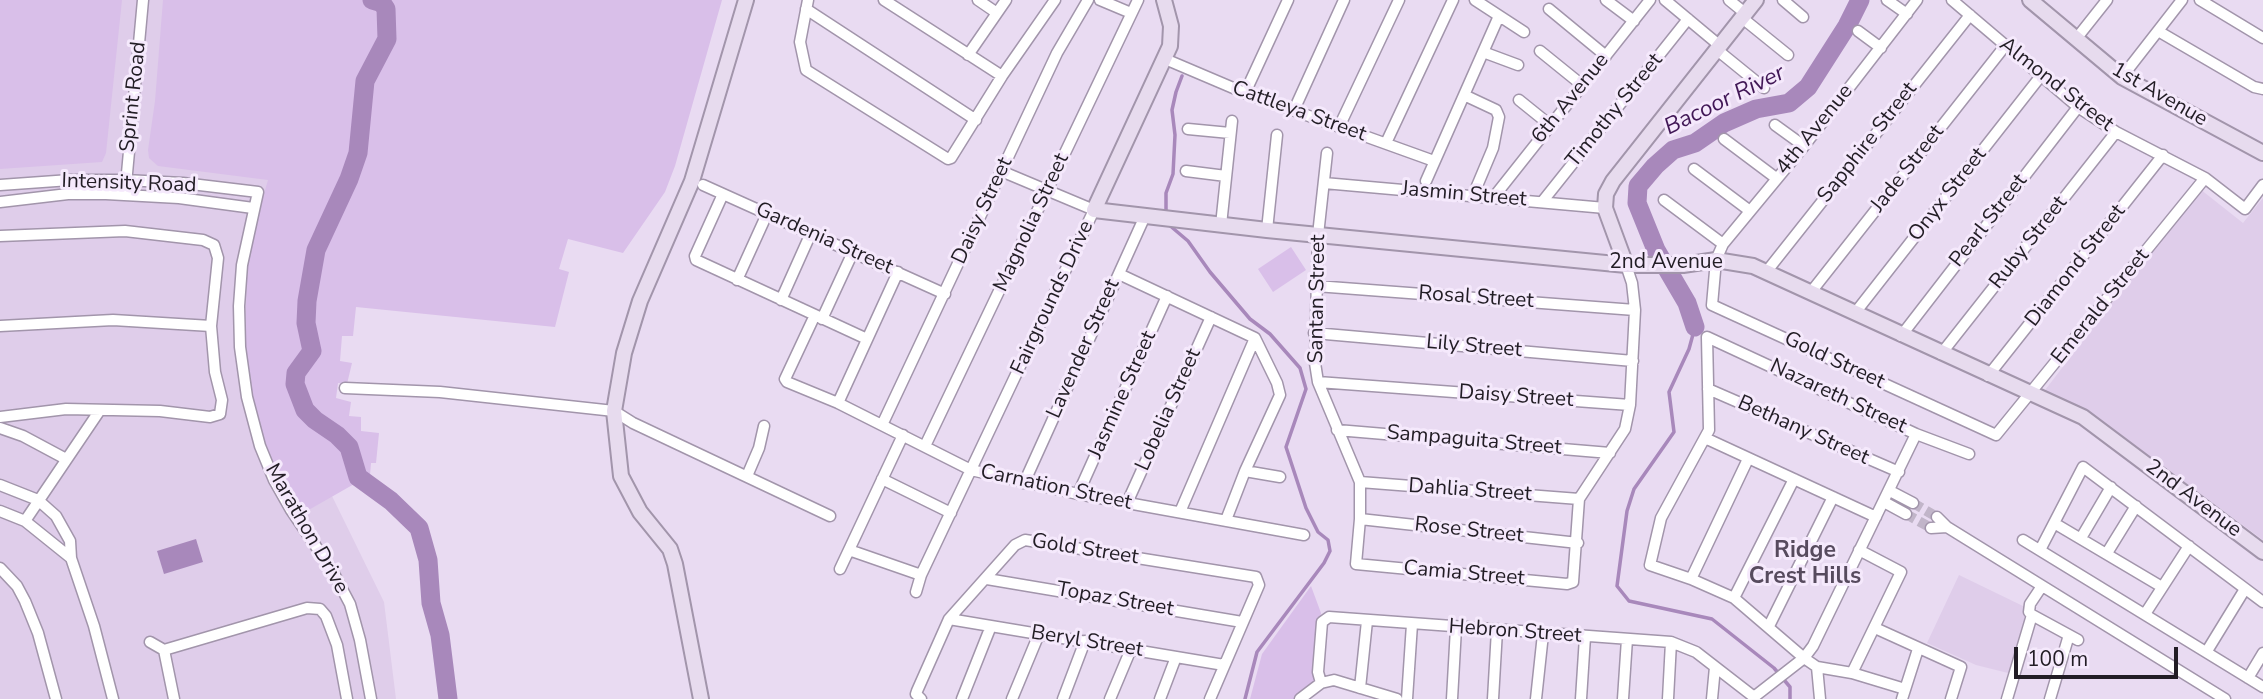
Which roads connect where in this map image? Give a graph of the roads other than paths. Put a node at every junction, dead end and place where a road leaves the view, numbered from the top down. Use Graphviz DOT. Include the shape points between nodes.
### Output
graph roads {
  1 [pos="143,0"];
  2 [pos="746,0"];
  3 [pos="884,0"];
  4 [pos="978,0"];
  5 [pos="1006,0"];
  6 [pos="1055,0"];
  7 [pos="1088,0"];
  8 [pos="1100,0"];
  9 [pos="1138,0"];
  10 [pos="1164,0"];
  11 [pos="1288,0"];
  12 [pos="1344,0"];
  13 [pos="1399,0"];
  14 [pos="1453,0"];
  15 [pos="1475,0"];
  16 [pos="1606,0"];
  17 [pos="1650,0"];
  18 [pos="1665,0"];
  19 [pos="1729,0"];
  20 [pos="1756,0"];
  21 [pos="1783,0"];
  22 [pos="1887,0"];
  23 [pos="1917,0"];
  24 [pos="1952,0"];
  25 [pos="2030,0"];
  26 [pos="2107,0"];
  27 [pos="2182,0"];
  28 [pos="2200,0"];
  29 [pos="807,5"];
  30 [pos="2047,6"];
  31 [pos="1549,9"];
  32 [pos="997,13"];
  33 [pos="1131,13"];
  34 [pos="1743,15"];
  35 [pos="1907,15"];
  36 [pos="1970,15"];
  37 [pos="1499,16"];
  38 [pos="1803,16"];
  39 [pos="1688,19"];
  40 [pos="1633,21"];
  41 [pos="1858,31"];
  42 [pos="2158,31"];
  43 [pos="1524,32"];
  44 [pos="2263,38"];
  45 [pos="2076,39"];
  46 [pos="2005,46"];
  47 [pos="1717,47"];
  48 [pos="1881,48"];
  49 [pos="1540,51"];
  50 [pos="1483,52"];
  51 [pos="968,55"];
  52 [pos="1788,55"];
  53 [pos="1606,56"];
  54 [pos="1165,59"];
  55 [pos="1518,65"];
  56 [pos="1002,76"];
  57 [pos="2040,77"];
  58 [pos="2122,77"];
  59 [pos="1582,85"];
  60 [pos="1764,88"];
  61 [pos="2263,89"];
  62 [pos="1245,93"];
  63 [pos="1464,95"];
  64 [pos="1519,100"];
  65 [pos="2078,107"];
  66 [pos="1294,110"];
  67 [pos="976,120"];
  68 [pos="1231,121"];
  69 [pos="1550,125"];
  70 [pos="1775,125"];
  71 [pos="1339,127"];
  72 [pos="1188,129"];
  73 [pos="2116,132"];
  74 [pos="1230,133"];
  75 [pos="1277,135"];
  76 [pos="1724,139"];
  77 [pos="1386,144"];
  78 [pos="1804,146"];
  79 [pos="1327,153"];
  80 [pos="2263,153"];
  81 [pos="2163,155"];
  82 [pos="1434,161"];
  83 [pos="1694,169"];
  84 [pos="1001,171"];
  85 [pos="1186,171"];
  86 [pos="1226,176"];
  87 [pos="1776,178"];
  88 [pos="2205,178"];
  89 [pos="125,180"];
  90 [pos="1426,181"];
  91 [pos="1324,183"];
  92 [pos="0,185"];
  93 [pos="703,185"];
  94 [pos="2263,185"];
  95 [pos="1477,186"];
  96 [pos="1047,191"];
  97 [pos="258,192"];
  98 [pos="723,194"];
  99 [pos="125,195"];
  100 [pos="1493,198"];
  101 [pos="1664,200"];
  102 [pos="0,202"];
  103 [pos="1542,202"];
  104 [pos="253,208"];
  105 [pos="1605,208"];
  106 [pos="1094,210"];
  107 [pos="1750,211"];
  108 [pos="767,214"];
  109 [pos="1145,216"];
  110 [pos="1221,225"];
  111 [pos="1267,230"];
  112 [pos="811,233"];
  113 [pos="1318,235"];
  114 [pos="0,236"];
  115 [pos="1723,244"];
  116 [pos="853,252"];
  117 [pos="1716,260"];
  118 [pos="1630,265"];
  119 [pos="1767,271"];
  120 [pos="898,272"];
  121 [pos="1119,274"];
  122 [pos="737,280"];
  123 [pos="1316,286"];
  124 [pos="1811,292"];
  125 [pos="945,294"];
  126 [pos="1167,296"];
  127 [pos="781,300"];
  128 [pos="1635,310"];
  129 [pos="1855,313"];
  130 [pos="818,317"];
  131 [pos="1211,317"];
  132 [pos="0,326"];
  133 [pos="211,326"];
  134 [pos="1314,333"];
  135 [pos="1901,336"];
  136 [pos="1255,338"];
  137 [pos="867,339"];
  138 [pos="1941,354"];
  139 [pos="1633,361"];
  140 [pos="1988,376"];
  141 [pos="1318,382"];
  142 [pos="345,388"];
  143 [pos="1708,389"];
  144 [pos="2031,394"];
  145 [pos="838,403"];
  146 [pos="1630,405"];
  147 [pos="100,410"];
  148 [pos="614,411"];
  149 [pos="0,417"];
  150 [pos="882,425"];
  151 [pos="764,426"];
  152 [pos="0,428"];
  153 [pos="1337,430"];
  154 [pos="1916,433"];
  155 [pos="903,435"];
  156 [pos="1996,435"];
  157 [pos="1705,438"];
  158 [pos="925,446"];
  159 [pos="1610,453"];
  160 [pos="1969,454"];
  161 [pos="66,459"];
  162 [pos="1748,459"];
  163 [pos="971,470"];
  164 [pos="1245,471"];
  165 [pos="1899,472"];
  166 [pos="747,476"];
  167 [pos="1280,477"];
  168 [pos="882,479"];
  169 [pos="1794,479"];
  170 [pos="1360,482"];
  171 [pos="1024,483"];
  172 [pos="0,485"];
  173 [pos="2110,487"];
  174 [pos="1890,491"];
  175 [pos="1078,494"];
  176 [pos="1833,497"];
  177 [pos="1579,499"];
  178 [pos="38,500"];
  179 [pos="1884,502"];
  180 [pos="1127,503"];
  181 [pos="1913,503"];
  182 [pos="2136,506"];
  183 [pos="0,511"];
  184 [pos="1180,512"];
  185 [pos="951,513"];
  186 [pos="1906,514"];
  187 [pos="830,516"];
  188 [pos="1876,517"];
  189 [pos="1937,517"];
  190 [pos="1360,519"];
  191 [pos="1226,520"];
  192 [pos="25,521"];
  193 [pos="2054,523"];
  194 [pos="1947,527"];
  195 [pos="1931,528"];
  196 [pos="1304,535"];
  197 [pos="2081,538"];
  198 [pos="2023,540"];
  199 [pos="1577,543"];
  200 [pos="2189,546"];
  201 [pos="849,550"];
  202 [pos="1859,550"];
  203 [pos="2040,550"];
  204 [pos="2263,552"];
  205 [pos="2107,553"];
  206 [pos="71,558"];
  207 [pos="1356,564"];
  208 [pos="0,568"];
  209 [pos="840,569"];
  210 [pos="921,575"];
  211 [pos="987,579"];
  212 [pos="1691,579"];
  213 [pos="2042,586"];
  214 [pos="2162,587"];
  215 [pos="2245,589"];
  216 [pos="916,592"];
  217 [pos="1734,598"];
  218 [pos="2263,602"];
  219 [pos="2145,614"];
  220 [pos="2032,615"];
  221 [pos="949,619"];
  222 [pos="1367,621"];
  223 [pos="1242,622"];
  224 [pos="1412,624"];
  225 [pos="991,626"];
  226 [pos="1769,626"];
  227 [pos="1456,628"];
  228 [pos="1875,628"];
  229 [pos="1497,630"];
  230 [pos="1039,634"];
  231 [pos="1543,634"];
  232 [pos="1585,637"];
  233 [pos="1627,639"];
  234 [pos="150,642"];
  235 [pos="1085,642"];
  236 [pos="1671,642"];
  237 [pos="1131,649"];
  238 [pos="1918,649"];
  239 [pos="164,650"];
  240 [pos="2207,651"];
  241 [pos="2263,653"];
  242 [pos="1176,657"];
  243 [pos="1804,658"];
  244 [pos="1224,665"];
  245 [pos="1715,667"];
  246 [pos="1817,667"];
  247 [pos="1852,673"];
  248 [pos="2248,678"];
  249 [pos="1321,683"];
  250 [pos="2263,687"];
  251 [pos="1360,688"];
  252 [pos="1904,694"];
  253 [pos="1303,697"];
  254 [pos="1754,698"];
  255 [pos="57,699"];
  256 [pos="113,699"];
  257 [pos="173,699"];
  258 [pos="347,699"];
  259 [pos="371,699"];
  260 [pos="701,699"];
  261 [pos="921,699"];
  262 [pos="962,699"];
  263 [pos="1012,699"];
  264 [pos="1063,699"];
  265 [pos="1110,699"];
  266 [pos="1160,699"];
  267 [pos="1210,699"];
  268 [pos="1317,699"];
  269 [pos="1397,699"];
  270 [pos="1407,699"];
  271 [pos="1452,699"];
  272 [pos="1493,699"];
  273 [pos="1536,699"];
  274 [pos="1580,699"];
  275 [pos="1623,699"];
  276 [pos="1668,699"];
  277 [pos="1712,699"];
  278 [pos="1821,699"];
  279 [pos="1951,699"];
  280 [pos="2007,699"];
  281 [pos="2050,699"];
  282 [pos="2225,699"];
  1 -- 89 [label="street, Sprint Road"];
  2 -- 148 [label="street" via="692,181 640,301 624,353"];
  3 -- 51 [label="street"];
  4 -- 32 [label="street"];
  5 -- 32 [label="street"];
  6 -- 56 [label="street"];
  7 -- 84 [label="street, Daisy Street" via="1057,53"];
  8 -- 33 [label="street"];
  9 -- 33 [label="street, Magnolia Street"];
  10 -- 54 [label="street, Fairgrounds Drive" via="1171,26"];
  11 -- 62 [label="street"];
  12 -- 66 [label="street"];
  13 -- 71 [label="street"];
  14 -- 77 [label="street"];
  15 -- 37 [label="street"];
  16 -- 40 [label="street"];
  17 -- 40 [label="street, 6th Avenue"];
  18 -- 39 [label="street"];
  19 -- 34 [label="street"];
  20 -- 34 [label="street"];
  21 -- 38 [label="street"];
  22 -- 35 [label="street"];
  23 -- 35 [label="street, 4th Avenue"];
  24 -- 36 [label="street, Almond Street"];
  25 -- 30 [label="street, 1st Avenue"];
  26 -- 45 [label="street"];
  27 -- 42 [label="street"];
  28 -- 44 [label="street"];
  29 -- 67 [label="street"];
  29 -- 67 [label="street" via="800,42 809,73 945,159 951,158"];
  30 -- 45 [label="street, 1st Avenue"];
  31 -- 53 [label="street"];
  32 -- 51 [label="street"];
  33 -- 96 [label="street, Magnolia Street"];
  34 -- 47 [label="street"];
  34 -- 52 [label="street"];
  35 -- 48 [label="street, 4th Avenue"];
  36 -- 46 [label="street, Almond Street"];
  36 -- 119 [label="street, Sapphire Street"];
  37 -- 43 [label="street"];
  37 -- 50 [label="street"];
  39 -- 47 [label="street"];
  39 -- 103 [label="street, Timothy Street"];
  40 -- 53 [label="street, 6th Avenue"];
  41 -- 48 [label="street"];
  42 -- 58 [label="street"];
  42 -- 61 [label="street"];
  45 -- 58 [label="street, 1st Avenue"];
  46 -- 57 [label="street, Almond Street"];
  46 -- 124 [label="street, Jade Street"];
  47 -- 60 [label="street"];
  47 -- 105 [label="street" via="1613,181"];
  48 -- 78 [label="street, 4th Avenue"];
  49 -- 59 [label="street"];
  50 -- 55 [label="street"];
  50 -- 63 [label="street"];
  51 -- 56 [label="street"];
  53 -- 59 [label="street, 6th Avenue"];
  54 -- 62 [label="street, Cattleya Street"];
  54 -- 106 [label="street, Fairgrounds Drive"];
  56 -- 67 [label="street"];
  57 -- 65 [label="street, Almond Street"];
  57 -- 129 [label="street, Onyx Street"];
  58 -- 80 [label="street, 1st Avenue"];
  59 -- 69 [label="street, 6th Avenue"];
  62 -- 66 [label="street, Cattleya Street"];
  63 -- 82 [label="street"];
  63 -- 95 [label="street" via="1496,110 1499,117 1493,148"];
  64 -- 69 [label="street"];
  65 -- 73 [label="street, Almond Street"];
  65 -- 135 [label="street, Pearl Street"];
  66 -- 71 [label="street, Cattleya Street"];
  68 -- 74 [label="street"];
  69 -- 100 [label="street, 6th Avenue"];
  70 -- 78 [label="street"];
  71 -- 77 [label="street, Cattleya Street"];
  72 -- 74 [label="street"];
  73 -- 81 [label="street, Almond Street"];
  73 -- 138 [label="street, Ruby Street"];
  74 -- 86 [label="street"];
  75 -- 111 [label="street"];
  76 -- 87 [label="street"];
  77 -- 82 [label="street, Cattleya Street"];
  78 -- 87 [label="street, 4th Avenue"];
  79 -- 91 [label="street, Santan Street"];
  81 -- 88 [label="street, Almond Street"];
  81 -- 140 [label="street, Diamond Street"];
  82 -- 90 [label="street"];
  83 -- 107 [label="street"];
  84 -- 96 [label="street, 2nd Avenue"];
  84 -- 125 [label="street, Daisy Street"];
  85 -- 86 [label="street"];
  86 -- 110 [label="street"];
  87 -- 107 [label="street, 4th Avenue"];
  88 -- 94 [label="street, Almond Street" via="2245,209"];
  88 -- 144 [label="street, Emerald Street"];
  89 -- 92 [label="street, Intensity Road"];
  89 -- 97 [label="street, Intensity Road"];
  89 -- 99 [label="street, Sprint Road"];
  91 -- 100 [label="street, Jasmin Street"];
  91 -- 113 [label="street, Santan Street"];
  93 -- 98 [label="street, Gardenia Street"];
  96 -- 106 [label="street, 2nd Avenue"];
  96 -- 158 [label="street, Magnolia Street"];
  97 -- 104 [label="street, Marathon Drive"];
  98 -- 108 [label="street, Gardenia Street"];
  98 -- 122 [label="street" via="695,256"];
  99 -- 102 [label="street, Intensity Road" via="68,194"];
  99 -- 104 [label="street, Intensity Road"];
  100 -- 103 [label="street, Jasmin Street"];
  101 -- 115 [label="street"];
  103 -- 105 [label="street, Jasmin Street"];
  104 -- 259 [label="street, Marathon Drive" via="239,306 247,397 274,480 350,604"];
  105 -- 118 [label="street"];
  106 -- 109 [label="street, 2nd Avenue"];
  106 -- 163 [label="street, Fairgrounds Drive"];
  107 -- 115 [label="street, 4th Avenue"];
  108 -- 112 [label="street, Gardenia Street"];
  108 -- 122 [label="street"];
  109 -- 110 [label="street, 2nd Avenue"];
  109 -- 121 [label="street, Lavender Street"];
  110 -- 111 [label="street, 2nd Avenue"];
  111 -- 113 [label="street, 2nd Avenue"];
  112 -- 116 [label="street, Gardenia Street"];
  112 -- 127 [label="street"];
  113 -- 118 [label="street, 2nd Avenue"];
  113 -- 123 [label="street, Santan Street"];
  114 -- 133 [label="street" via="125,231 203,240 214,246 218,258"];
  115 -- 117 [label="street, 4th Avenue"];
  116 -- 120 [label="street, Gardenia Street"];
  116 -- 130 [label="street"];
  117 -- 118 [label="street, 2nd Avenue"];
  117 -- 119 [label="street, 2nd Avenue"];
  117 -- 156 [label="street, Gold Street" via="1712,305"];
  118 -- 128 [label="street"];
  119 -- 124 [label="street, 2nd Avenue"];
  120 -- 125 [label="street, Gardenia Street"];
  120 -- 137 [label="street"];
  121 -- 126 [label="street"];
  121 -- 171 [label="street, Lavender Street"];
  122 -- 127 [label="street"];
  123 -- 128 [label="street, Rosal Street"];
  123 -- 134 [label="street, Santan Street"];
  124 -- 129 [label="street, 2nd Avenue"];
  125 -- 150 [label="street, Daisy Street"];
  126 -- 131 [label="street"];
  126 -- 175 [label="street, Jasmine Street"];
  127 -- 130 [label="street"];
  128 -- 139 [label="street"];
  129 -- 135 [label="street, 2nd Avenue"];
  130 -- 137 [label="street"];
  130 -- 145 [label="street, Carnation Street" via="785,379"];
  131 -- 136 [label="street"];
  131 -- 180 [label="street, Lobelia Street"];
  132 -- 133 [label="street" via="113,320"];
  133 -- 147 [label="street" via="220,414"];
  134 -- 139 [label="street, Lily Street"];
  134 -- 141 [label="street, Santan Street"];
  135 -- 138 [label="street, 2nd Avenue"];
  136 -- 164 [label="street" via="1280,395"];
  136 -- 184 [label="street"];
  137 -- 145 [label="street"];
  138 -- 140 [label="street, 2nd Avenue"];
  139 -- 146 [label="street"];
  140 -- 144 [label="street, 2nd Avenue"];
  141 -- 146 [label="street, Daisy Street"];
  141 -- 153 [label="street, Santan Street"];
  142 -- 148 [label="street" via="440,392"];
  143 -- 154 [label="street, Nazareth Street" via="1707,337"];
  143 -- 157 [label="street"];
  143 -- 165 [label="street, Bethany Street"];
  144 -- 156 [label="street, Emerald Street"];
  144 -- 204 [label="street, 2nd Avenue" via="2083,417"];
  145 -- 150 [label="street, Carnation Street"];
  146 -- 159 [label="street" via="1625,429"];
  147 -- 149 [label="street"];
  147 -- 161 [label="street"];
  148 -- 166 [label="street"];
  148 -- 260 [label="street" via="621,476 640,512 670,549 675,564"];
  150 -- 155 [label="street, Carnation Street"];
  151 -- 166 [label="street"];
  152 -- 161 [label="street"];
  153 -- 159 [label="street, Sampaguita Street"];
  153 -- 170 [label="street, Santan Street"];
  154 -- 160 [label="street, Nazareth Street"];
  154 -- 165 [label="street"];
  155 -- 158 [label="street, Carnation Street"];
  155 -- 168 [label="street"];
  157 -- 162 [label="street"];
  157 -- 212 [label="street" via="1661,518 1650,565"];
  158 -- 163 [label="street, Carnation Street"];
  159 -- 177 [label="street"];
  161 -- 178 [label="street"];
  162 -- 169 [label="street"];
  162 -- 212 [label="street"];
  163 -- 171 [label="street, Carnation Street"];
  163 -- 185 [label="street, Fairgrounds Drive"];
  164 -- 167 [label="street"];
  164 -- 191 [label="street"];
  165 -- 174 [label="street"];
  166 -- 187 [label="street"];
  168 -- 185 [label="street"];
  168 -- 201 [label="street"];
  169 -- 176 [label="street"];
  169 -- 217 [label="street"];
  170 -- 177 [label="street, Dahlia Street"];
  170 -- 190 [label="street, Santan Street"];
  171 -- 175 [label="street, Carnation Street"];
  172 -- 178 [label="street"];
  173 -- 182 [label="street"];
  173 -- 193 [label="street" via="2083,467"];
  173 -- 197 [label="street"];
  174 -- 179 [label="street"];
  174 -- 181 [label="street"];
  175 -- 180 [label="street, Carnation Street"];
  176 -- 188 [label="street"];
  176 -- 226 [label="street"];
  177 -- 199 [label="street"];
  178 -- 192 [label="street"];
  178 -- 206 [label="street" via="55,516 70,541"];
  179 -- 186 [label="street"];
  179 -- 188 [label="street"];
  180 -- 184 [label="street, Carnation Street"];
  182 -- 200 [label="street"];
  182 -- 205 [label="street"];
  183 -- 192 [label="street"];
  184 -- 191 [label="street, Carnation Street"];
  185 -- 210 [label="street, Fairgrounds Drive"];
  188 -- 202 [label="street"];
  189 -- 194 [label="street"];
  190 -- 199 [label="street, Rose Street"];
  190 -- 207 [label="street, Santan Street"];
  191 -- 196 [label="street, Carnation Street"];
  192 -- 206 [label="street"];
  193 -- 197 [label="street"];
  193 -- 203 [label="street"];
  194 -- 195 [label="street"];
  194 -- 213 [label="street"];
  197 -- 205 [label="street"];
  198 -- 203 [label="street"];
  199 -- 207 [label="street, Camia Street" via="1572,583"];
  200 -- 214 [label="street"];
  200 -- 215 [label="street"];
  201 -- 209 [label="street"];
  201 -- 210 [label="street"];
  202 -- 228 [label="street" via="1901,572"];
  202 -- 243 [label="street"];
  203 -- 219 [label="street"];
  205 -- 214 [label="street"];
  206 -- 256 [label="street"];
  208 -- 255 [label="street" via="25,601"];
  210 -- 216 [label="street, Fairgrounds Drive"];
  211 -- 221 [label="street, Gold Street"];
  211 -- 223 [label="street, Topaz Street"];
  211 -- 223 [label="street, Gold Street" via="1015,545 1025,540 1252,576 1259,585"];
  212 -- 217 [label="street"];
  213 -- 220 [label="street" via="2030,604"];
  213 -- 282 [label="street"];
  214 -- 219 [label="street"];
  215 -- 218 [label="street"];
  215 -- 240 [label="street"];
  217 -- 226 [label="street"];
  219 -- 240 [label="street"];
  220 -- 280 [label="street"];
  220 -- 281 [label="street" via="2073,638"];
  221 -- 225 [label="street, Beryl Street"];
  221 -- 261 [label="street, Gold Street" via="917,691"];
  222 -- 224 [label="street, Hebron Street"];
  222 -- 249 [label="street, Hebron Street" via="1322,620"];
  222 -- 251 [label="street"];
  223 -- 244 [label="street"];
  224 -- 227 [label="street, Hebron Street"];
  224 -- 270 [label="street"];
  225 -- 230 [label="street, Beryl Street"];
  225 -- 262 [label="street"];
  226 -- 243 [label="street"];
  227 -- 229 [label="street, Hebron Street"];
  227 -- 271 [label="street"];
  228 -- 238 [label="street"];
  228 -- 247 [label="street"];
  229 -- 231 [label="street, Hebron Street"];
  229 -- 272 [label="street"];
  230 -- 235 [label="street, Beryl Street"];
  230 -- 263 [label="street"];
  231 -- 232 [label="street, Hebron Street"];
  231 -- 273 [label="street"];
  232 -- 233 [label="street, Hebron Street"];
  232 -- 274 [label="street"];
  233 -- 236 [label="street, Hebron Street"];
  233 -- 275 [label="street"];
  234 -- 239 [label="street"];
  235 -- 237 [label="street, Beryl Street"];
  235 -- 264 [label="street"];
  236 -- 245 [label="street, Hebron Street" via="1696,652"];
  236 -- 276 [label="street"];
  237 -- 242 [label="street, Beryl Street"];
  237 -- 265 [label="street"];
  238 -- 252 [label="street"];
  238 -- 279 [label="street" via="1961,667"];
  239 -- 257 [label="street"];
  239 -- 258 [label="street" via="307,608 320,609 337,645"];
  240 -- 248 [label="street"];
  241 -- 248 [label="street"];
  242 -- 244 [label="street, Beryl Street"];
  242 -- 266 [label="street"];
  243 -- 246 [label="street"];
  243 -- 254 [label="street"];
  244 -- 267 [label="street"];
  245 -- 254 [label="street, Hebron Street"];
  245 -- 277 [label="street"];
  246 -- 247 [label="street"];
  246 -- 278 [label="street"];
  247 -- 252 [label="street"];
  248 -- 250 [label="street"];
  249 -- 251 [label="street" via="1335,680"];
  249 -- 253 [label="street"];
  251 -- 269 [label="street"];
  253 -- 268 [label="street"];
}
